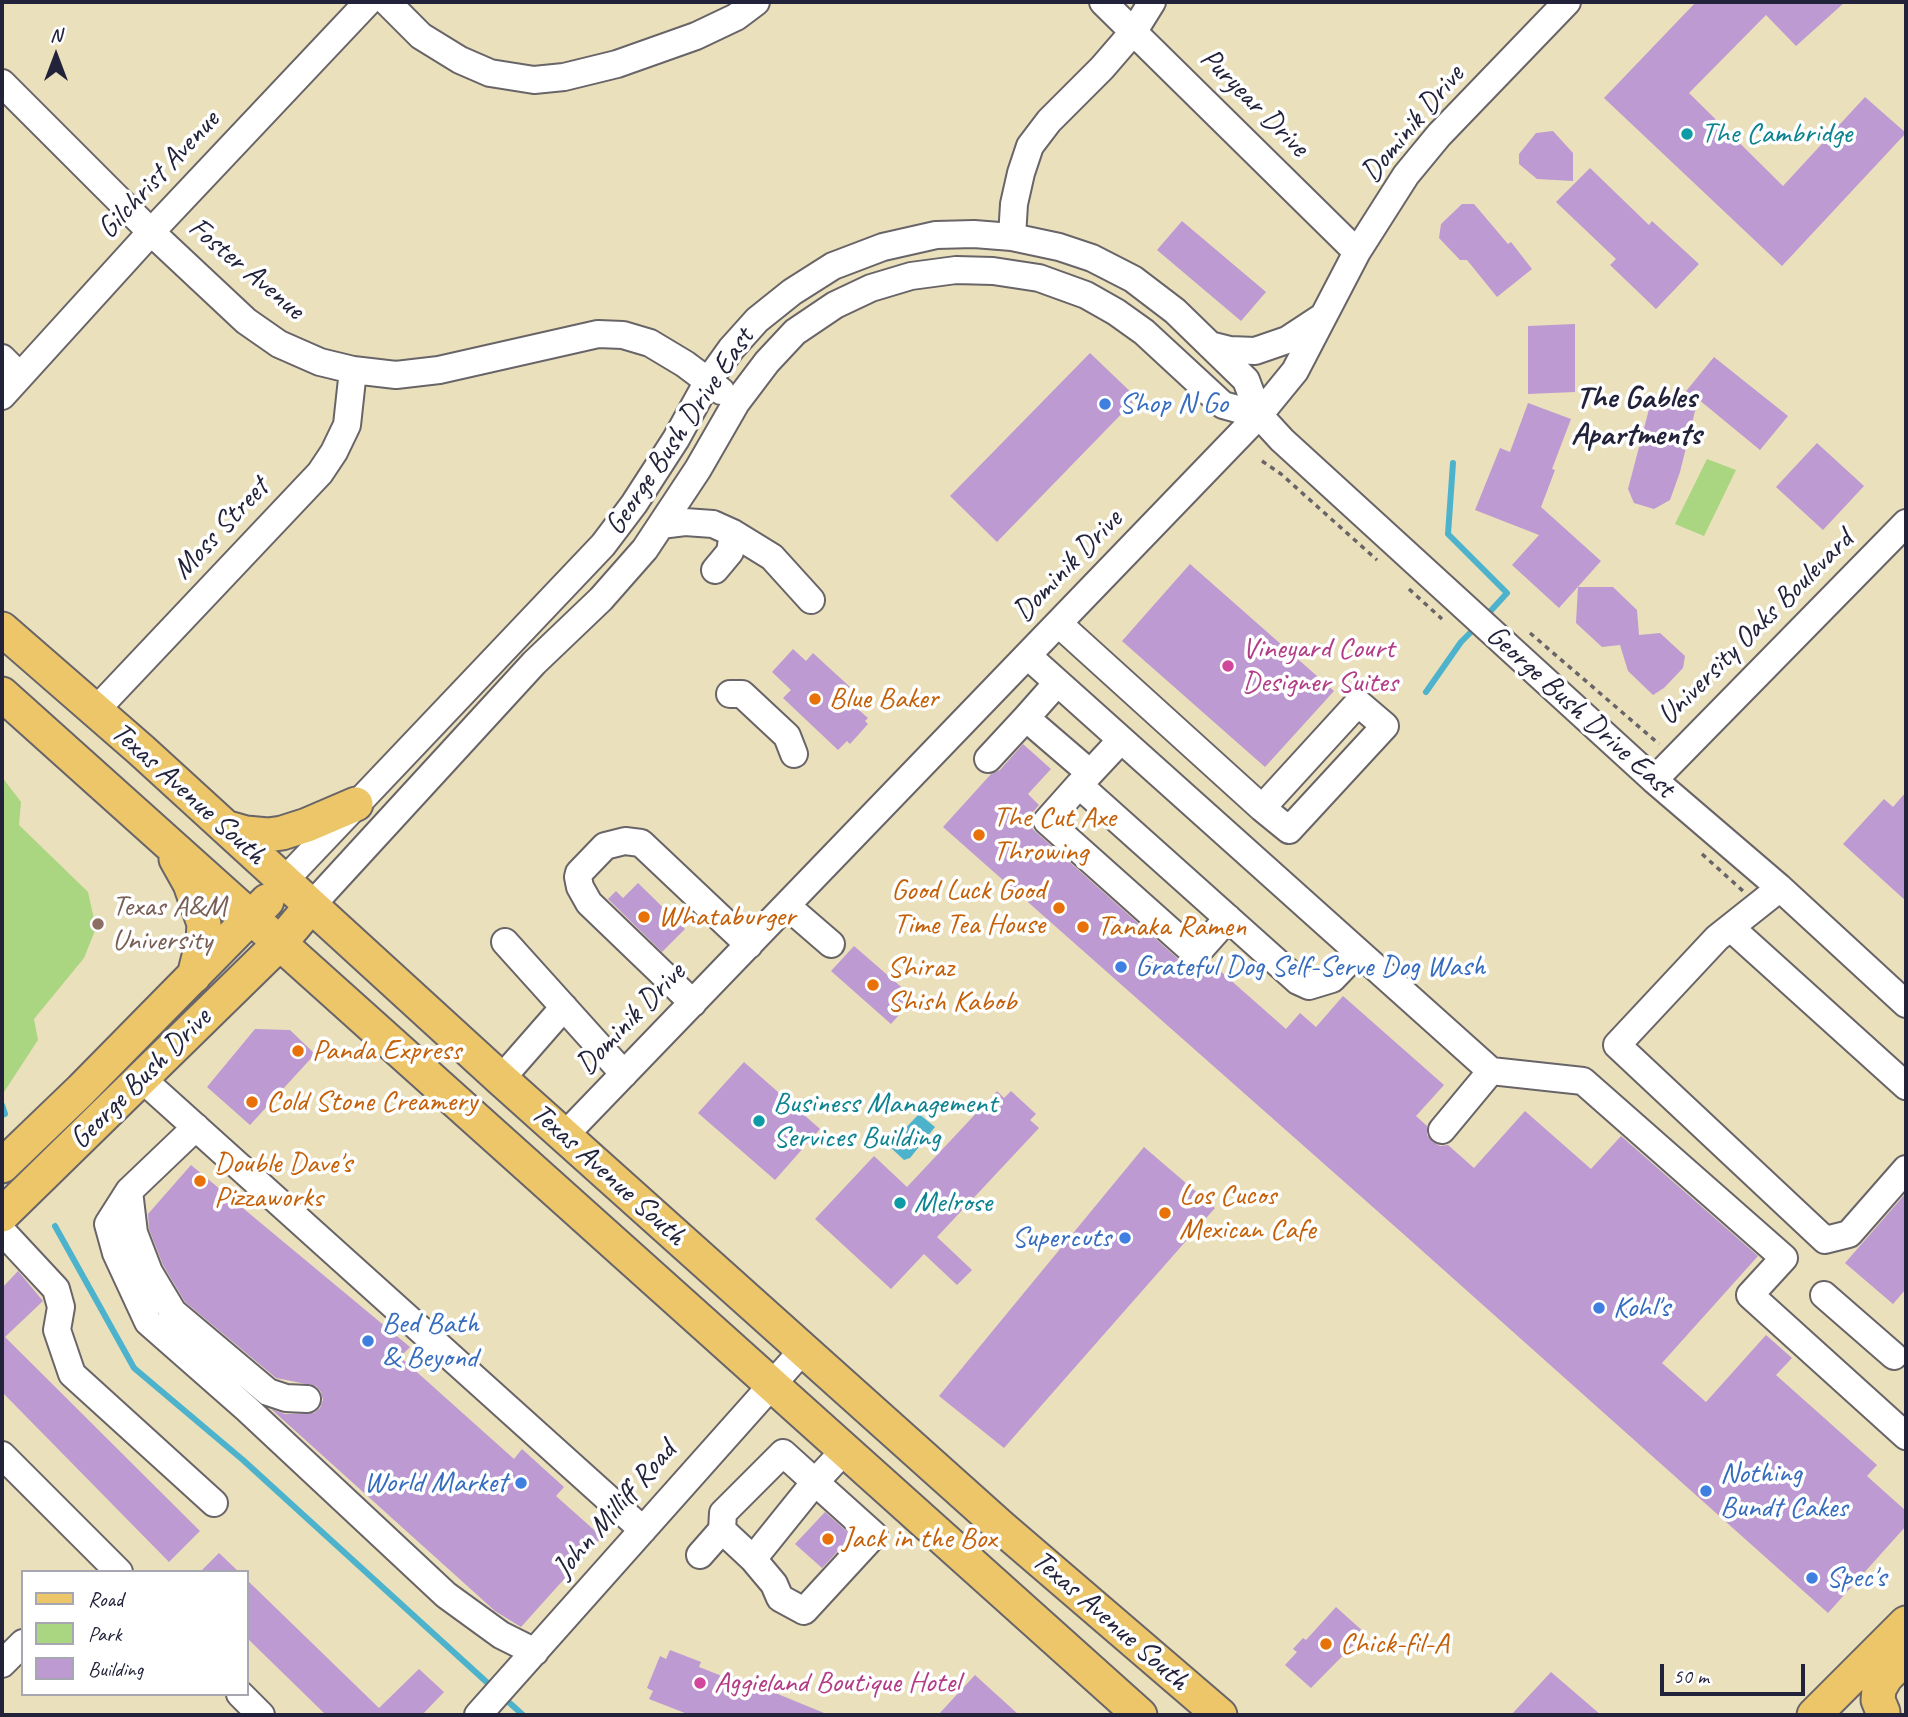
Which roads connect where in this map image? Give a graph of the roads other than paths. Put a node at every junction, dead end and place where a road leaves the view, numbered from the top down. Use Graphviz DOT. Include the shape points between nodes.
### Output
graph roads {
  1 [pos="368,2"];
  2 [pos="387,2"];
  3 [pos="756,2"];
  4 [pos="1103,2"];
  5 [pos="1152,2"];
  6 [pos="1567,2"];
  7 [pos="1134,31"];
  8 [pos="6,97"];
  9 [pos="151,232"];
  10 [pos="1012,237"];
  11 [pos="1357,252"];
  12 [pos="1323,316"];
  13 [pos="1210,345"];
  14 [pos="11,367"];
  15 [pos="354,370"];
  16 [pos="708,381"];
  17 [pos="2,396"];
  18 [pos="736,402"];
  19 [pos="1259,415"];
  20 [pos="1906,523"];
  21 [pos="661,525"];
  22 [pos="733,533"];
  23 [pos="715,570"];
  24 [pos="811,600"];
  25 [pos="1059,624"];
  26 [pos="2,629"];
  27 [pos="1028,656"];
  28 [pos="1057,682"];
  29 [pos="2,694"];
  30 [pos="730,694"];
  31 [pos="95,711"];
  32 [pos="1026,718"];
  33 [pos="1121,740"];
  34 [pos="794,754"];
  35 [pos="988,759"];
  36 [pos="1084,779"];
  37 [pos="1654,780"];
  38 [pos="356,804"];
  39 [pos="1262,807"];
  40 [pos="224,826"];
  41 [pos="167,844"];
  42 [pos="284,881"];
  43 [pos="1780,888"];
  44 [pos="311,906"];
  45 [pos="787,906"];
  46 [pos="252,918"];
  47 [pos="1228,918"];
  48 [pos="1731,928"];
  49 [pos="505,942"];
  50 [pos="280,943"];
  51 [pos="831,944"];
  52 [pos="749,945"];
  53 [pos="1358,952"];
  54 [pos="194,976"];
  55 [pos="693,1003"];
  56 [pos="1906,1003"];
  57 [pos="564,1007"];
  58 [pos="1491,1071"];
  59 [pos="624,1074"];
  60 [pos="141,1078"];
  61 [pos="500,1079"];
  62 [pos="1906,1086"];
  63 [pos="196,1127"];
  64 [pos="1442,1130"];
  65 [pos="564,1136"];
  66 [pos="2,1166"];
  67 [pos="1906,1169"];
  68 [pos="129,1191"];
  69 [pos="2,1215"];
  70 [pos="2,1231"];
  71 [pos="1824,1295"];
  72 [pos="803,1350"];
  73 [pos="1902,1355"];
  74 [pos="771,1385"];
  75 [pos="307,1399"];
  76 [pos="1906,1436"];
  77 [pos="844,1451"];
  78 [pos="2,1455"];
  79 [pos="815,1482"];
  80 [pos="214,1503"];
  81 [pos="643,1530"];
  82 [pos="722,1530"];
  83 [pos="699,1555"];
  84 [pos="753,1559"];
  85 [pos="106,1567"];
  86 [pos="1906,1623"];
  87 [pos="21,1645"];
  88 [pos="1906,1657"];
  89 [pos="530,1658"];
  90 [pos="2,1664"];
  91 [pos="1906,1686"];
  92 [pos="242,1696"];
  93 [pos="484,1709"];
  94 [pos="1882,1713"];
  95 [pos="261,1715"];
  96 [pos="1140,1715"];
  97 [pos="1220,1715"];
  98 [pos="1814,1715"];
  1 -- 9 [label="street, Gilchrist Avenue"];
  2 -- 3 [label="street" via="421,37 460,60 491,73 534,80 628,61 696,37"];
  4 -- 7 [label="street, Puryear Drive"];
  5 -- 7 [label="street"];
  6 -- 11 [label="street, Dominik Drive" via="1431,145"];
  7 -- 10 [label="street" via="1030,146 1014,204"];
  7 -- 11 [label="street, Puryear Drive"];
  8 -- 9 [label="street, Foster Avenue"];
  9 -- 14 [label="street, Gilchrist Avenue"];
  9 -- 15 [label="street, Foster Avenue" via="246,321 279,344 320,362"];
  10 -- 13 [label="street, George Bush Drive East" via="1059,247 1133,279"];
  10 -- 16 [label="street, George Bush Drive East" via="936,235 883,247 833,266 757,320"];
  11 -- 12 [label="street, Dominik Drive"];
  12 -- 13 [label="street" via="1287,340 1255,351"];
  12 -- 19 [label="street, Dominik Drive" via="1295,371"];
  13 -- 19 [label="street, George Bush Drive East" via="1246,380"];
  14 -- 17 [label="street, Gilchrist Avenue"];
  15 -- 16 [label="street, Foster Avenue" via="396,375 439,370 598,334 650,343"];
  15 -- 31 [label="street, Moss Street" via="347,425 320,473"];
  16 -- 18 [label="street, Foster Avenue"];
  16 -- 38 [label="street, George Bush Drive East" via="669,450 603,545"];
  18 -- 19 [label="street, George Bush Drive East" via="795,332 835,305 911,276 956,270 1040,278 1086,295 1144,332 1223,405"];
  18 -- 21 [label="street, George Bush Drive East"];
  19 -- 25 [label="street, Dominik Drive"];
  19 -- 37 [label="street, George Bush Drive East" via="1444,605 1503,643"];
  20 -- 37 [label="street, University Oaks Boulevard"];
  21 -- 22 [label="street" via="713,524"];
  21 -- 44 [label="street, George Bush Drive East" via="601,599 534,663"];
  22 -- 23 [label="street" via="730,552"];
  22 -- 24 [label="street" via="772,556"];
  25 -- 27 [label="street, Dominik Drive"];
  25 -- 39 [label="street"];
  26 -- 31 [label="main road, Texas Avenue South"];
  27 -- 28 [label="street"];
  27 -- 45 [label="street, Dominik Drive"];
  28 -- 32 [label="street"];
  28 -- 33 [label="street"];
  29 -- 41 [label="main road, Texas Avenue South"];
  30 -- 34 [label="street" via="742,694 787,737"];
  31 -- 40 [label="main road, Texas Avenue South"];
  32 -- 35 [label="street"];
  32 -- 36 [label="street"];
  33 -- 36 [label="street"];
  33 -- 53 [label="street"];
  36 -- 47 [label="street"];
  36 -- 47 [label="street" via="1047,821 1196,954"];
  37 -- 43 [label="street, George Bush Drive East"];
  38 -- 40 [label="main road" via="282,833 246,833"];
  38 -- 42 [label="street, George Bush Drive East"];
  39 -- 39 [label="street" via="1289,830 1385,726 1358,703"];
  40 -- 42 [label="main road, Texas Avenue South"];
  41 -- 46 [label="main road, Texas Avenue South"];
  41 -- 54 [label="main road" via="190,884 204,923"];
  42 -- 44 [label="main road, Texas Avenue South"];
  42 -- 46 [label="main road, George Bush Drive East"];
  43 -- 48 [label="street"];
  43 -- 56 [label="street, George Bush Drive East"];
  44 -- 50 [label="main road, George Bush Drive East"];
  44 -- 61 [label="main road, Texas Avenue South"];
  45 -- 51 [label="street"];
  45 -- 52 [label="street, Dominik Drive"];
  46 -- 50 [label="main road, Texas Avenue South"];
  46 -- 54 [label="main road, George Bush Drive"];
  47 -- 53 [label="street" via="1309,986 1332,979"];
  48 -- 62 [label="street"];
  48 -- 67 [label="street" via="1617,1045 1825,1240 1849,1234"];
  49 -- 57 [label="street"];
  50 -- 60 [label="main road, George Bush Drive"];
  50 -- 74 [label="main road, Texas Avenue South"];
  52 -- 55 [label="street, Dominik Drive"];
  52 -- 55 [label="street" via="641,843 605,846 579,873 580,887 589,903"];
  53 -- 58 [label="street"];
  54 -- 66 [label="main road, George Bush Drive"];
  55 -- 59 [label="street, Dominik Drive"];
  57 -- 59 [label="street"];
  57 -- 61 [label="street"];
  58 -- 64 [label="street"];
  58 -- 76 [label="street" via="1583,1081 1784,1258 1750,1295"];
  59 -- 65 [label="street, Dominik Drive"];
  60 -- 63 [label="street"];
  60 -- 69 [label="main road, George Bush Drive"];
  61 -- 65 [label="main road, Texas Avenue South"];
  63 -- 68 [label="street"];
  63 -- 81 [label="street"];
  65 -- 72 [label="main road, Texas Avenue South"];
  68 -- 75 [label="street" via="134,1233 149,1272 173,1312 268,1392"];
  68 -- 89 [label="street" via="108,1224 116,1253 148,1322 446,1595"];
  70 -- 80 [label="street" via="56,1289 61,1307 57,1330 72,1374"];
  71 -- 73 [label="street"];
  72 -- 74 [label="street, John Milliff Road"];
  72 -- 97 [label="main road, Texas Avenue South"];
  74 -- 77 [label="main road, Texas Avenue South"];
  74 -- 81 [label="street, John Milliff Road"];
  77 -- 79 [label="street"];
  77 -- 96 [label="main road, Texas Avenue South"];
  78 -- 85 [label="street"];
  79 -- 82 [label="street" via="783,1453 723,1513"];
  79 -- 84 [label="street"];
  79 -- 84 [label="street" via="874,1535 804,1611 780,1598"];
  81 -- 89 [label="street, John Milliff Road"];
  82 -- 83 [label="street"];
  82 -- 84 [label="street"];
  86 -- 98 [label="main road"];
  87 -- 90 [label="street"];
  88 -- 94 [label="main road" via="1879,1689"];
  89 -- 93 [label="street, John Milliff Road"];
  91 -- 94 [label="main road"];
  92 -- 95 [label="street"];
}
